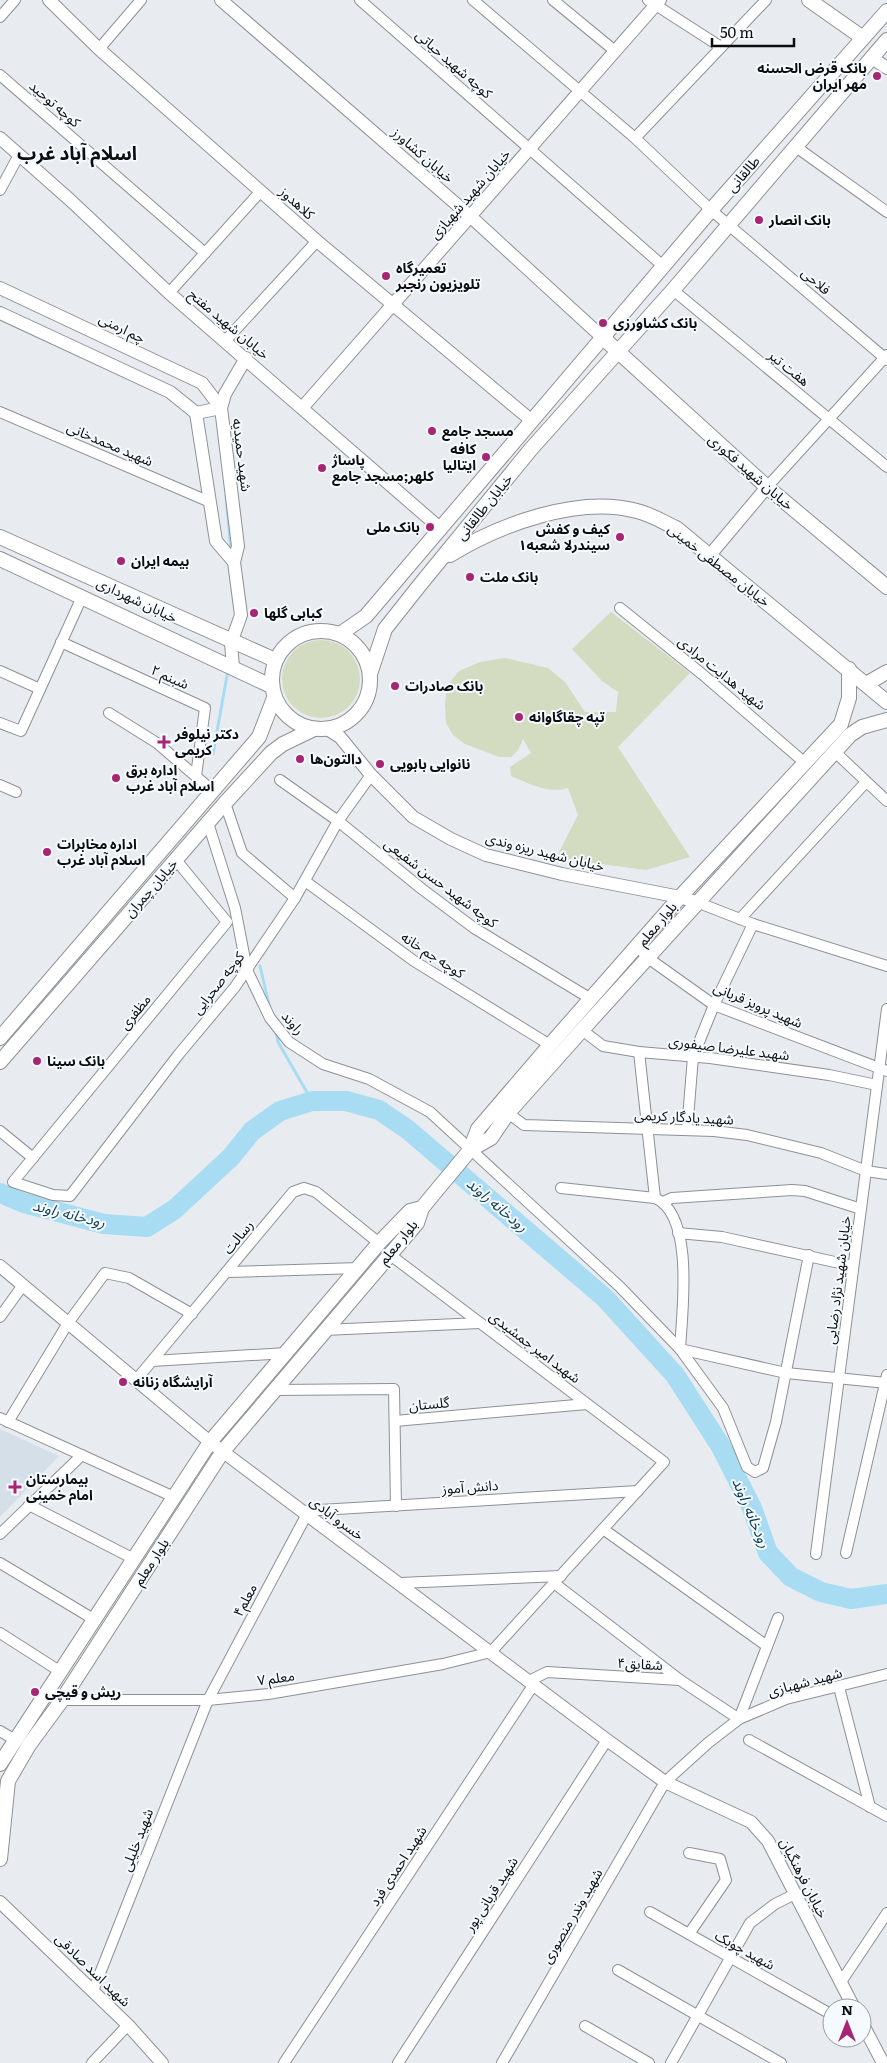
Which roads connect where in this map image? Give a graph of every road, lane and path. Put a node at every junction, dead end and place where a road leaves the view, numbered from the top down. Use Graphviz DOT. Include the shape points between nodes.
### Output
graph roads {
  1 [pos="15,0"];
  2 [pos="49,0"];
  3 [pos="141,0"];
  4 [pos="221,0"];
  5 [pos="360,0"];
  6 [pos="473,0"];
  7 [pos="553,0"];
  8 [pos="766,0"];
  9 [pos="809,0"];
  10 [pos="654,2"];
  11 [pos="887,11"];
  12 [pos="0,17"];
  13 [pos="863,38"];
  14 [pos="887,41"];
  15 [pos="721,47"];
  16 [pos="99,49"];
  17 [pos="615,51"];
  18 [pos="872,58"];
  19 [pos="887,68"];
  20 [pos="0,75"];
  21 [pos="580,92"];
  22 [pos="0,138"];
  23 [pos="635,138"];
  24 [pos="796,147"];
  25 [pos="530,149"];
  26 [pos="18,155"];
  27 [pos="0,190"];
  28 [pos="261,191"];
  29 [pos="711,210"];
  30 [pos="887,212"];
  31 [pos="470,216"];
  32 [pos="730,225"];
  33 [pos="317,241"];
  34 [pos="205,253"];
  35 [pos="663,266"];
  36 [pos="0,288"];
  37 [pos="673,290"];
  38 [pos="169,293"];
  39 [pos="393,304"];
  40 [pos="0,313"];
  41 [pos="602,338"];
  42 [pos="226,340"];
  43 [pos="618,353"];
  44 [pos="246,358"];
  45 [pos="886,358"];
  46 [pos="221,408"];
  47 [pos="302,408"];
  48 [pos="0,412"];
  49 [pos="196,413"];
  50 [pos="830,420"];
  51 [pos="532,421"];
  52 [pos="887,467"];
  53 [pos="768,488"];
  54 [pos="210,502"];
  55 [pos="441,529"];
  56 [pos="0,537"];
  57 [pos="710,555"];
  58 [pos="0,559"];
  59 [pos="440,560"];
  60 [pos="234,562"];
  61 [pos="887,587"];
  62 [pos="383,596"];
  63 [pos="82,597"];
  64 [pos="620,608"];
  65 [pos="399,611"];
  66 [pos="340,634"];
  67 [pos="61,642"];
  68 [pos="231,643"];
  69 [pos="275,660"];
  70 [pos="233,668"];
  71 [pos="848,669"];
  72 [pos="0,671"];
  73 [pos="887,672"];
  74 [pos="370,674"];
  75 [pos="866,684"];
  76 [pos="40,689"];
  77 [pos="273,692"];
  78 [pos="887,702"];
  79 [pos="109,712"];
  80 [pos="887,720"];
  81 [pos="0,723"];
  82 [pos="320,729"];
  83 [pos="835,752"];
  84 [pos="806,763"];
  85 [pos="371,775"];
  86 [pos="196,776"];
  87 [pos="280,780"];
  88 [pos="866,782"];
  89 [pos="0,785"];
  90 [pos="213,791"];
  91 [pos="16,792"];
  92 [pos="887,801"];
  93 [pos="225,803"];
  94 [pos="338,821"];
  95 [pos="208,823"];
  96 [pos="176,860"];
  97 [pos="305,881"];
  98 [pos="680,897"];
  99 [pos="295,898"];
  100 [pos="699,903"];
  101 [pos="740,919"];
  102 [pos="753,924"];
  103 [pos="638,947"];
  104 [pos="648,958"];
  105 [pos="887,966"];
  106 [pos="247,970"];
  107 [pos="592,999"];
  108 [pos="714,1005"];
  109 [pos="887,1009"];
  110 [pos="582,1030"];
  111 [pos="0,1038"];
  112 [pos="550,1045"];
  113 [pos="639,1052"];
  114 [pos="693,1057"];
  115 [pos="0,1062"];
  116 [pos="883,1070"];
  117 [pos="877,1085"];
  118 [pos="508,1113"];
  119 [pos="647,1128"];
  120 [pos="687,1130"];
  121 [pos="0,1131"];
  122 [pos="470,1150"];
  123 [pos="33,1158"];
  124 [pos="866,1171"];
  125 [pos="887,1174"];
  126 [pos="13,1182"];
  127 [pos="561,1188"];
  128 [pos="659,1200"];
  129 [pos="861,1209"];
  130 [pos="678,1233"];
  131 [pos="384,1249"];
  132 [pos="809,1255"];
  133 [pos="0,1266"];
  134 [pos="853,1266"];
  135 [pos="359,1268"];
  136 [pos="228,1272"];
  137 [pos="23,1285"];
  138 [pos="192,1314"];
  139 [pos="0,1317"];
  140 [pos="68,1323"];
  141 [pos="480,1323"];
  142 [pos="324,1330"];
  143 [pos="680,1349"];
  144 [pos="287,1353"];
  145 [pos="152,1361"];
  146 [pos="786,1372"];
  147 [pos="839,1379"];
  148 [pos="136,1380"];
  149 [pos="886,1380"];
  150 [pos="274,1390"];
  151 [pos="587,1404"];
  152 [pos="4,1420"];
  153 [pos="395,1421"];
  154 [pos="210,1442"];
  155 [pos="222,1451"];
  156 [pos="82,1455"];
  157 [pos="638,1491"];
  158 [pos="174,1497"];
  159 [pos="29,1505"];
  160 [pos="396,1506"];
  161 [pos="305,1512"];
  162 [pos="603,1529"];
  163 [pos="0,1534"];
  164 [pos="816,1554"];
  165 [pos="846,1554"];
  166 [pos="134,1560"];
  167 [pos="0,1563"];
  168 [pos="557,1580"];
  169 [pos="400,1583"];
  170 [pos="778,1618"];
  171 [pos="95,1620"];
  172 [pos="0,1633"];
  173 [pos="767,1646"];
  174 [pos="491,1652"];
  175 [pos="61,1672"];
  176 [pos="887,1674"];
  177 [pos="680,1680"];
  178 [pos="532,1682"];
  179 [pos="839,1687"];
  180 [pos="62,1700"];
  181 [pos="208,1700"];
  182 [pos="739,1718"];
  183 [pos="0,1731"];
  184 [pos="15,1740"];
  185 [pos="607,1740"];
  186 [pos="748,1740"];
  187 [pos="0,1764"];
  188 [pos="665,1782"];
  189 [pos="870,1807"];
  190 [pos="887,1816"];
  191 [pos="689,1853"];
  192 [pos="0,1859"];
  193 [pos="795,1894"];
  194 [pos="0,1902"];
  195 [pos="650,1912"];
  196 [pos="887,1913"];
  197 [pos="689,1934"];
  198 [pos="731,1958"];
  199 [pos="618,1970"];
  200 [pos="840,1982"];
  201 [pos="93,1991"];
  202 [pos="849,1998"];
  203 [pos="822,2009"];
  204 [pos="698,2016"];
  205 [pos="128,2024"];
  206 [pos="584,2026"];
  207 [pos="872,2043"];
  208 [pos="505,2062"];
  209 [pos="92,2063"];
  210 [pos="162,2063"];
  211 [pos="284,2063"];
  212 [pos="398,2063"];
  213 [pos="649,2063"];
  214 [pos="671,2063"];
  215 [pos="781,2063"];
  216 [pos="882,2063"];
  1 -- 12 [label="street"];
  2 -- 16 [label="street, کلاهدوز"];
  3 -- 16 [label="street"];
  4 -- 31 [label="street, خیابان کشاورز"];
  5 -- 25 [label="street, کوچه شهید حیاتی"];
  6 -- 21 [label="street, فلاحی"];
  7 -- 17 [label="street"];
  8 -- 15 [label="street"];
  9 -- 13 [label="main road"];
  10 -- 15 [label="street"];
  10 -- 17 [label="street, خیابان شهید شهبازی"];
  11 -- 13 [label="main road, طالقانی"];
  13 -- 29 [label="main road, طالقانی"];
  14 -- 18 [label="main road, طالقانی"];
  15 -- 23 [label="street"];
  16 -- 28 [label="street, کلاهدوز"];
  17 -- 21 [label="street, خیابان شهید شهبازی"];
  18 -- 19 [label="street"];
  18 -- 24 [label="main road, طالقانی"];
  20 -- 34 [label="street, کوچه توحید"];
  21 -- 23 [label="street, فلاحی"];
  21 -- 25 [label="street, خیابان شهید شهبازی"];
  22 -- 26 [label="street, خیابان شهید مفتح"];
  23 -- 29 [label="street, فلاحی"];
  24 -- 30 [label="street"];
  24 -- 32 [label="main road, طالقانی"];
  25 -- 31 [label="street, خیابان شهید شهبازی"];
  25 -- 35 [label="street, کوچه شهید حیاتی"];
  26 -- 27 [label="street"];
  26 -- 38 [label="street, خیابان شهید مفتح"];
  28 -- 33 [label="street, کلاهدوز"];
  28 -- 34 [label="street"];
  29 -- 32 [label="street, فلاحی"];
  29 -- 35 [label="main road, طالقانی"];
  31 -- 39 [label="street, خیابان شهید شهبازی"];
  31 -- 41 [label="street, خیابان کشاورز"];
  32 -- 37 [label="main road, طالقانی"];
  32 -- 45 [label="street, فلاحی"];
  33 -- 39 [label="street, کلاهدوز"];
  33 -- 42 [label="street"];
  34 -- 38 [label="street"];
  35 -- 41 [label="main road, طالقانی"];
  36 -- 46 [label="street, چم ارمنی" via="202,383"];
  37 -- 43 [label="main road, طالقانی"];
  37 -- 50 [label="street, هفت تیر"];
  38 -- 42 [label="street, خیابان شهید مفتح"];
  39 -- 47 [label="street, خیابان شهید شهبازی"];
  39 -- 51 [label="street, کلاهدوز"];
  40 -- 49 [label="street" via="170,392"];
  41 -- 43 [label="main road, خیابان شهید فکوری"];
  41 -- 51 [label="main road, خیابان طالقانی"];
  42 -- 44 [label="street, خیابان شهید مفتح"];
  43 -- 53 [label="main road, خیابان شهید فکوری"];
  43 -- 59 [label="main road, خیابان طالقانی" via="532,449"];
  44 -- 46 [label="street, شهید حمیدیه" via="225,394"];
  44 -- 47 [label="street, خیابان شهید مفتح"];
  45 -- 50 [label="street"];
  46 -- 49 [label="street"];
  46 -- 60 [label="street, شهید حمیدیه" via="238,546"];
  47 -- 55 [label="street, خیابان شهید مفتح"];
  48 -- 54 [label="street, شهید محمدخانی"];
  49 -- 54 [label="street"];
  50 -- 52 [label="street, هفت تیر"];
  50 -- 53 [label="street"];
  51 -- 55 [label="main road, خیابان طالقانی"];
  53 -- 57 [label="street"];
  53 -- 61 [label="main road, خیابان شهید فکوری"];
  54 -- 60 [label="street" via="216,541"];
  55 -- 62 [label="main road, خیابان طالقانی"];
  56 -- 68 [label="main road, خیابان شهرداری"];
  57 -- 59 [label="main road, خیابان مصطفی خمینی" via="676,528 637,511 605,507 561,511 514,523 476,539"];
  57 -- 71 [label="main road, خیابان مصطفی خمینی"];
  58 -- 63 [label="main road, خیابان شهرداری"];
  59 -- 65 [label="main road, خیابان طالقانی"];
  60 -- 68 [label="street, شهید حمیدیه" via="241,615"];
  62 -- 65 [label="main road" via="385,608"];
  62 -- 66 [label="main road, خیابان طالقانی" via="366,616"];
  63 -- 67 [label="street"];
  63 -- 70 [label="main road, خیابان شهرداری"];
  64 -- 84 [label="street, شهید هدایت مرادی" via="717,685"];
  65 -- 74 [label="main road, خیابان طالقانی" via="385,629"];
  66 -- 69 [label="main road" via="315,631 302,634 291,640"];
  66 -- 74 [label="main road" via="361,650"];
  67 -- 76 [label="street"];
  67 -- 86 [label="street, شبنم ۲" via="205,708"];
  68 -- 69 [label="main road, خیابان شهرداری"];
  68 -- 70 [label="street"];
  69 -- 77 [label="main road"];
  70 -- 77 [label="main road, خیابان شهرداری"];
  71 -- 75 [label="main road, خیابان مصطفی خمینی"];
  71 -- 84 [label="main road, بلوار معلم" via="850,685 846,713"];
  72 -- 76 [label="street"];
  73 -- 75 [label="main road"];
  74 -- 82 [label="main road" via="368,693 360,711 345,723"];
  75 -- 78 [label="main road, خیابان مصطفی خمینی"];
  76 -- 81 [label="street" via="21,732"];
  77 -- 82 [label="main road" via="290,719"];
  77 -- 90 [label="main road, خیابان چمران" via="259,738"];
  79 -- 86 [label="street" via="157,743"];
  80 -- 83 [label="main road, بلوار معلم" via="862,727"];
  82 -- 85 [label="street, خیابان شهید ریزه وندی" via="340,737"];
  82 -- 93 [label="main road, خیابان چمران" via="283,744 271,753"];
  83 -- 88 [label="street"];
  83 -- 100 [label="main road, بلوار معلم"];
  84 -- 98 [label="main road, بلوار معلم"];
  85 -- 94 [label="street, کوچه صحرایی"];
  85 -- 98 [label="street, خیابان شهید ریزه وندی" via="413,817 486,855"];
  86 -- 90 [label="street"];
  87 -- 94 [label="street, کوچه شهید حسن شفیعی"];
  88 -- 92 [label="street"];
  88 -- 101 [label="street"];
  89 -- 91 [label="street"];
  90 -- 111 [label="main road, خیابان چمران"];
  93 -- 95 [label="main road, خیابان چمران"];
  93 -- 99 [label="street" via="242,853"];
  94 -- 97 [label="street, کوچه صحرایی"];
  94 -- 107 [label="street, کوچه شهید حسن شفیعی" via="474,928"];
  95 -- 96 [label="main road, خیابان چمران"];
  95 -- 106 [label="street, راوند" via="235,908"];
  96 -- 115 [label="main road, خیابان چمران"];
  96 -- 123 [label="street, مظفری" via="227,922"];
  97 -- 99 [label="street, کوچه صحرایی"];
  97 -- 112 [label="street, کوچه جم خانه" via="414,960"];
  98 -- 100 [label="street, خیابان شهید ریزه وندی"];
  98 -- 103 [label="main road, بلوار معلم"];
  99 -- 106 [label="street, کوچه صحرایی"];
  100 -- 101 [label="street"];
  100 -- 104 [label="main road, بلوار معلم"];
  101 -- 102 [label="street"];
  102 -- 105 [label="street"];
  102 -- 108 [label="street"];
  103 -- 104 [label="street, شهید پرویز قربانی"];
  103 -- 107 [label="main road, بلوار معلم"];
  104 -- 108 [label="street, شهید پرویز قربانی"];
  104 -- 110 [label="main road, بلوار معلم"];
  106 -- 122 [label="street, راوند" via="270,1018 289,1042 323,1064 369,1079 430,1112"];
  106 -- 126 [label="street, کوچه صحرایی" via="70,1196 53,1195"];
  107 -- 112 [label="main road, بلوار معلم"];
  108 -- 114 [label="street"];
  108 -- 116 [label="street, شهید پرویز قربانی"];
  109 -- 116 [label="street, خیابان شهید نژاد رضایی"];
  110 -- 113 [label="street, شهید علیرضا صیفوری" via="603,1046"];
  110 -- 118 [label="main road, بلوار معلم"];
  112 -- 122 [label="main road, بلوار معلم" via="478,1129"];
  113 -- 114 [label="street, شهید علیرضا صیفوری"];
  113 -- 119 [label="street"];
  114 -- 117 [label="street, شهید علیرضا صیفوری" via="829,1075"];
  114 -- 120 [label="street"];
  116 -- 117 [label="street, خیابان شهید نژاد رضایی"];
  117 -- 124 [label="street, خیابان شهید نژاد رضایی"];
  118 -- 119 [label="street, شهید یادگار کریمی" via="524,1125"];
  118 -- 122 [label="main road, بلوار معلم" via="491,1138"];
  119 -- 120 [label="street, شهید یادگار کریمی"];
  119 -- 128 [label="street"];
  120 -- 124 [label="street, شهید یادگار کریمی" via="746,1135 821,1153"];
  121 -- 123 [label="street"];
  122 -- 131 [label="main road, بلوار معلم" via="422,1208 417,1222"];
  122 -- 143 [label="street, راوند" via="620,1287"];
  123 -- 126 [label="street, مظفری"];
  124 -- 125 [label="street, شهید یادگار کریمی"];
  124 -- 129 [label="street, خیابان شهید نژاد رضایی"];
  127 -- 128 [label="street"];
  128 -- 129 [label="street" via="792,1190"];
  128 -- 130 [label="street" via="673,1217"];
  129 -- 134 [label="street, خیابان شهید نژاد رضایی"];
  130 -- 132 [label="street" via="722,1237"];
  130 -- 143 [label="street" via="684,1276"];
  131 -- 135 [label="main road, بلوار معلم"];
  131 -- 136 [label="street, رسالت" via="316,1192 304,1188 293,1192"];
  131 -- 141 [label="street, شهید امیر جمشیدی"];
  131 -- 142 [label="main road, بلوار معلم"];
  132 -- 134 [label="street"];
  132 -- 146 [label="street"];
  133 -- 137 [label="street, خسرو آبادی"];
  134 -- 147 [label="street, خیابان شهید نژاد رضایی"];
  135 -- 136 [label="street"];
  135 -- 144 [label="main road, بلوار معلم"];
  136 -- 138 [label="street, رسالت"];
  137 -- 139 [label="street"];
  137 -- 140 [label="street, خسرو آبادی"];
  138 -- 140 [label="street" via="129,1278 105,1273"];
  138 -- 145 [label="street, رسالت"];
  140 -- 148 [label="street, خسرو آبادی"];
  140 -- 152 [label="street"];
  141 -- 142 [label="street"];
  141 -- 151 [label="street, شهید امیر جمشیدی"];
  142 -- 150 [label="main road, بلوار معلم"];
  143 -- 146 [label="street"];
  143 -- 146 [label="street, راوند" via="724,1408 747,1467 755,1472 763,1468"];
  144 -- 145 [label="street"];
  144 -- 154 [label="main road, بلوار معلم"];
  145 -- 148 [label="street, رسالت"];
  146 -- 147 [label="street"];
  147 -- 149 [label="street"];
  147 -- 164 [label="street, خیابان شهید نژاد رضایی"];
  148 -- 154 [label="street, خسرو آبادی"];
  149 -- 165 [label="street"];
  150 -- 153 [label="street, گلستان" via="394,1389"];
  150 -- 155 [label="main road, بلوار معلم"];
  151 -- 153 [label="street, گلستان"];
  151 -- 157 [label="street, شهید امیر جمشیدی" via="664,1462"];
  152 -- 156 [label="street"];
  153 -- 160 [label="street"];
  154 -- 155 [label="street, خسرو آبادی"];
  154 -- 158 [label="main road, بلوار معلم"];
  155 -- 161 [label="street, خسرو آبادی"];
  155 -- 180 [label="main road, بلوار معلم"];
  156 -- 158 [label="street"];
  156 -- 159 [label="street"];
  157 -- 160 [label="street, دانش آموز"];
  157 -- 162 [label="street"];
  158 -- 166 [label="main road, بلوار معلم"];
  159 -- 163 [label="street"];
  159 -- 166 [label="street"];
  160 -- 161 [label="street, دانش آموز"];
  161 -- 169 [label="street, خسرو آبادی"];
  161 -- 181 [label="street, معلم۴"];
  162 -- 168 [label="street"];
  162 -- 173 [label="street"];
  166 -- 171 [label="main road, بلوار معلم"];
  167 -- 171 [label="street"];
  168 -- 169 [label="street"];
  168 -- 174 [label="street"];
  168 -- 177 [label="street"];
  169 -- 174 [label="street, خسرو آبادی"];
  170 -- 173 [label="street"];
  171 -- 175 [label="main road, بلوار معلم"];
  172 -- 175 [label="street"];
  173 -- 182 [label="street"];
  174 -- 178 [label="street, خسرو آبادی"];
  174 -- 181 [label="street, معلم ۷" via="328,1685"];
  175 -- 184 [label="main road, بلوار معلم"];
  176 -- 179 [label="street, شهید شهبازی"];
  177 -- 178 [label="street, شقایق۴" via="547,1672"];
  177 -- 182 [label="street, شقایق۴"];
  178 -- 185 [label="street, خسرو آبادی"];
  178 -- 211 [label="street, شهید احمدی فرد"];
  179 -- 182 [label="street, شهید شهبازی" via="786,1699"];
  179 -- 189 [label="street"];
  180 -- 181 [label="street, معلم ۷"];
  180 -- 192 [label="main road, بلوار معلم" via="8,1781"];
  181 -- 201 [label="street, شهید خلیلی"];
  182 -- 188 [label="street, شهید شهبازی"];
  183 -- 184 [label="street"];
  184 -- 187 [label="main road, بلوار معلم"];
  185 -- 188 [label="street, خسرو آبادی"];
  185 -- 212 [label="street, شهید قربانی پور"];
  186 -- 189 [label="street"];
  188 -- 193 [label="street, خیابان فرهنگیان" via="751,1822 768,1841"];
  188 -- 208 [label="street, شهید وندر منصوری"];
  189 -- 190 [label="street"];
  191 -- 197 [label="street" via="720,1859 726,1880"];
  193 -- 198 [label="street" via="750,1923"];
  193 -- 200 [label="street, خیابان فرهنگیان"];
  194 -- 201 [label="street, شهید اسد صادقی"];
  195 -- 197 [label="street, شهید چوبک"];
  196 -- 200 [label="street"];
  197 -- 198 [label="street, شهید چوبک"];
  198 -- 203 [label="street, شهید چوبک"];
  198 -- 204 [label="street"];
  199 -- 204 [label="street"];
  200 -- 202 [label="street, خیابان فرهنگیان"];
  201 -- 205 [label="street, شهید اسد صادقی"];
  204 -- 214 [label="street"];
  204 -- 215 [label="street"];
  205 -- 209 [label="street"];
  205 -- 210 [label="street, شهید اسد صادقی"];
  206 -- 213 [label="street"];
  207 -- 216 [label="street"];
}
